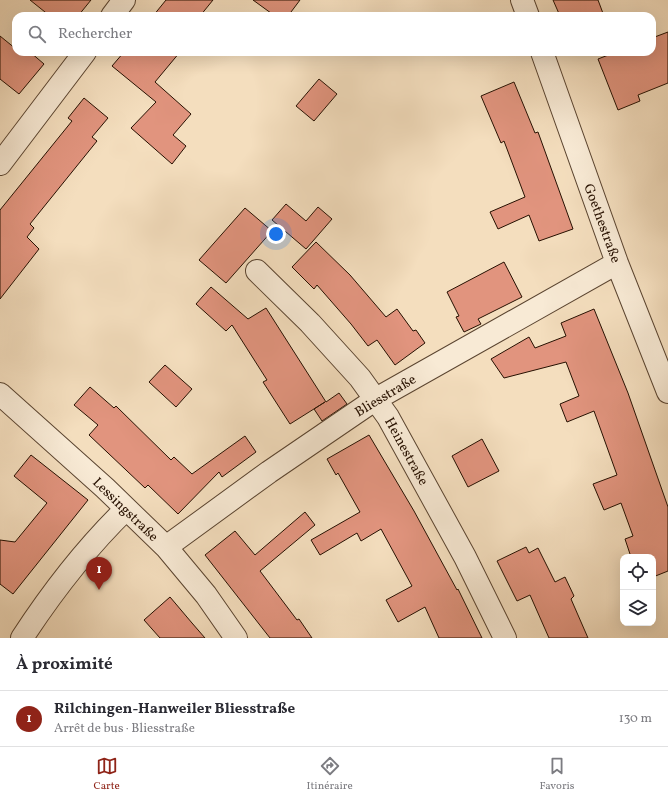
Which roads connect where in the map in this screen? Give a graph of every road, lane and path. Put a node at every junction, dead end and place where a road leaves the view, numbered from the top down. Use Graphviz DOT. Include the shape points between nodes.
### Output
graph roads {
  1 [pos="124,0"];
  2 [pos="522,0"];
  3 [pos="115,12"];
  4 [pos="526,12"];
  5 [pos="82,56"];
  6 [pos="543,56"];
  7 [pos="0,164"];
  8 [pos="617,263"];
  9 [pos="257,271"];
  10 [pos="668,392"];
  11 [pos="0,394"];
  12 [pos="376,399"];
  13 [pos="126,508"];
  14 [pos="166,547"];
  15 [pos="22,638"];
  16 [pos="236,638"];
  17 [pos="505,638"];
  1 -- 3 [label="street"];
  2 -- 4 [label="street"];
  5 -- 7 [label="street"];
  6 -- 8 [label="street, Goethestraße"];
  8 -- 10 [label="street, Goethestraße"];
  8 -- 12 [label="street, Bliesstraße"];
  9 -- 12 [label="street, Heinestraße" via="310,323"];
  11 -- 13 [label="street, Lessingstraße"];
  12 -- 14 [label="street, Bliesstraße"];
  12 -- 17 [label="street, Heinestraße" via="461,551"];
  13 -- 14 [label="street, Lessingstraße"];
  13 -- 15 [label="street" via="83,556"];
  14 -- 16 [label="street, Lessingstraße" via="206,595"];
}
